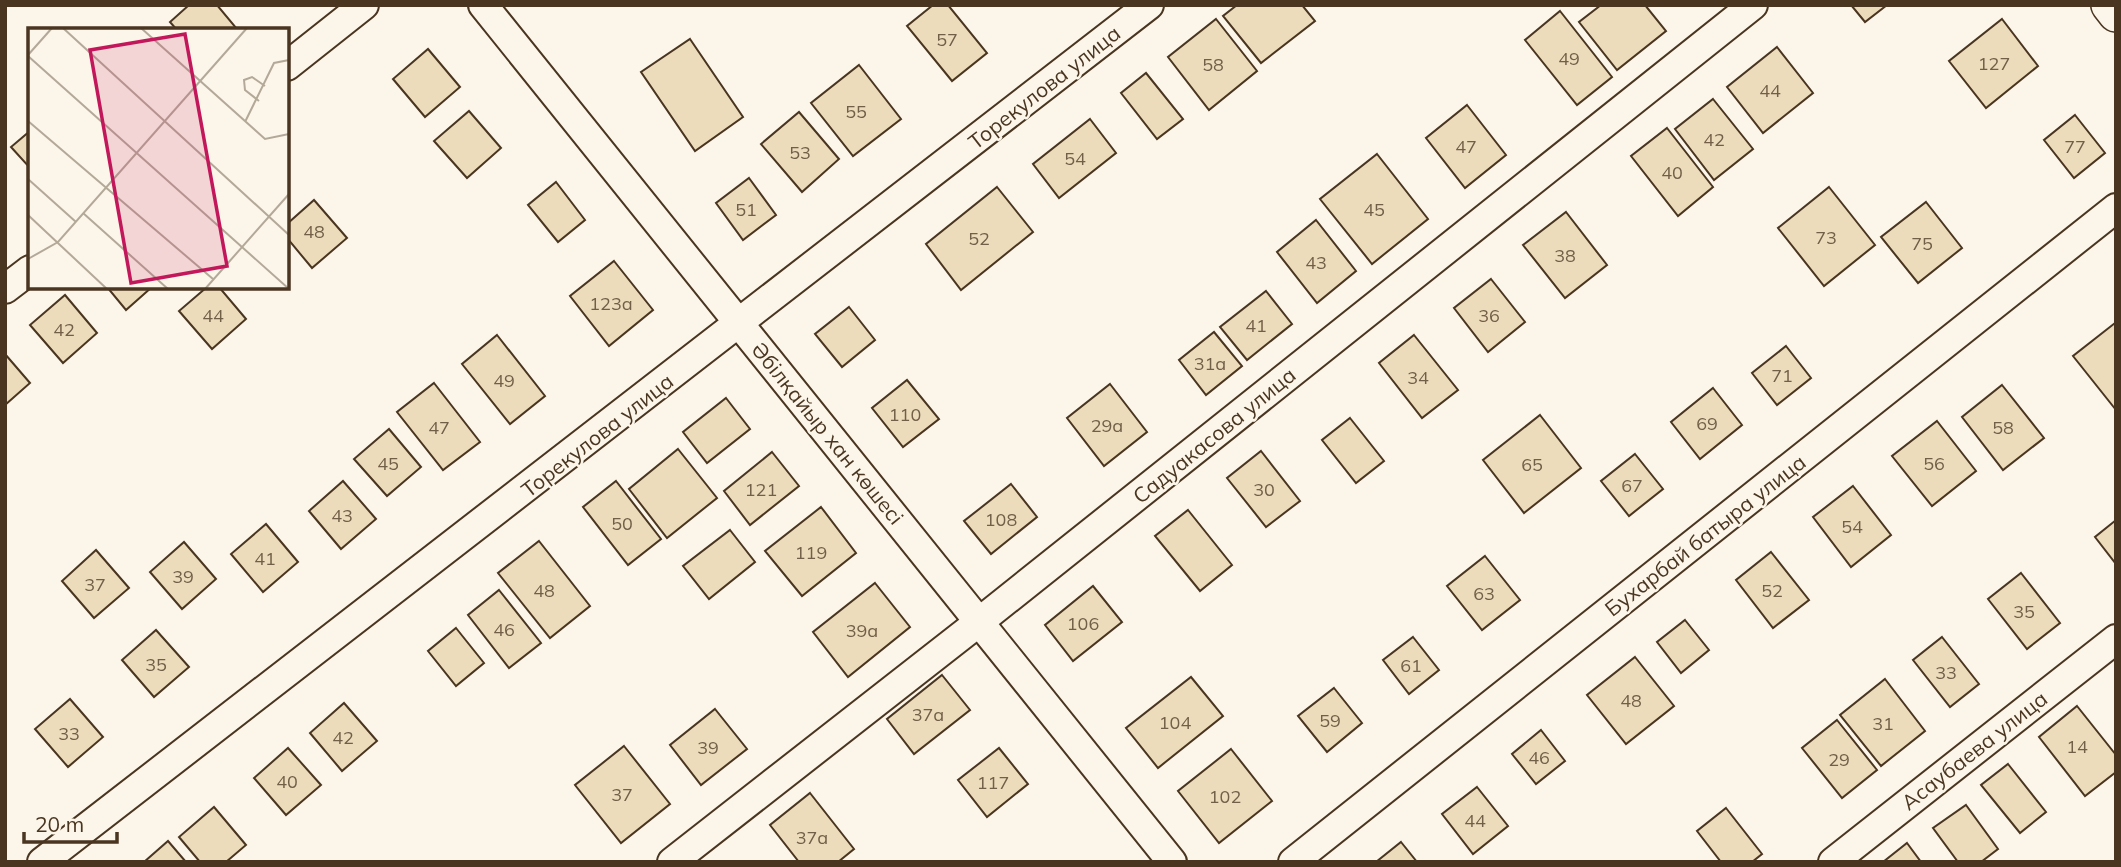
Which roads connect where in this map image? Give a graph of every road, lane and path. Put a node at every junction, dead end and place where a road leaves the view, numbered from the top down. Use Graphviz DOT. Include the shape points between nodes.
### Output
graph roads {
  1 [pos="364,5"];
  2 [pos="484,5"];
  3 [pos="1149,5"];
  4 [pos="1753,5"];
  5 [pos="2109,5"];
  6 [pos="2116,15"];
  7 [pos="289,64"];
  8 [pos="2116,208"];
  9 [pos="28,272"];
  10 [pos="5,289"];
  11 [pos="740,324"];
  12 [pos="979,622"];
  13 [pos="2116,639"];
  14 [pos="42,862"];
  15 [pos="672,862"];
  16 [pos="1172,862"];
  17 [pos="1293,862"];
  18 [pos="1833,862"];
  1 -- 7 [label="street"];
  2 -- 11 [label="street, Әбілқайыр хан көшесі"];
  3 -- 11 [label="street, Торекулова улица"];
  4 -- 12 [label="street, Садуакасова улица"];
  5 -- 6 [label="street"];
  8 -- 17 [label="street, Бухарбай батыра улица"];
  9 -- 10 [label="street"];
  11 -- 12 [label="street, Әбілқайыр хан көшесі"];
  11 -- 14 [label="street, Торекулова улица"];
  12 -- 15 [label="street, Садуакасова улица"];
  12 -- 16 [label="street, Әбілқайыр хан көшесі"];
  13 -- 18 [label="street, Асаубаева улица"];
}
